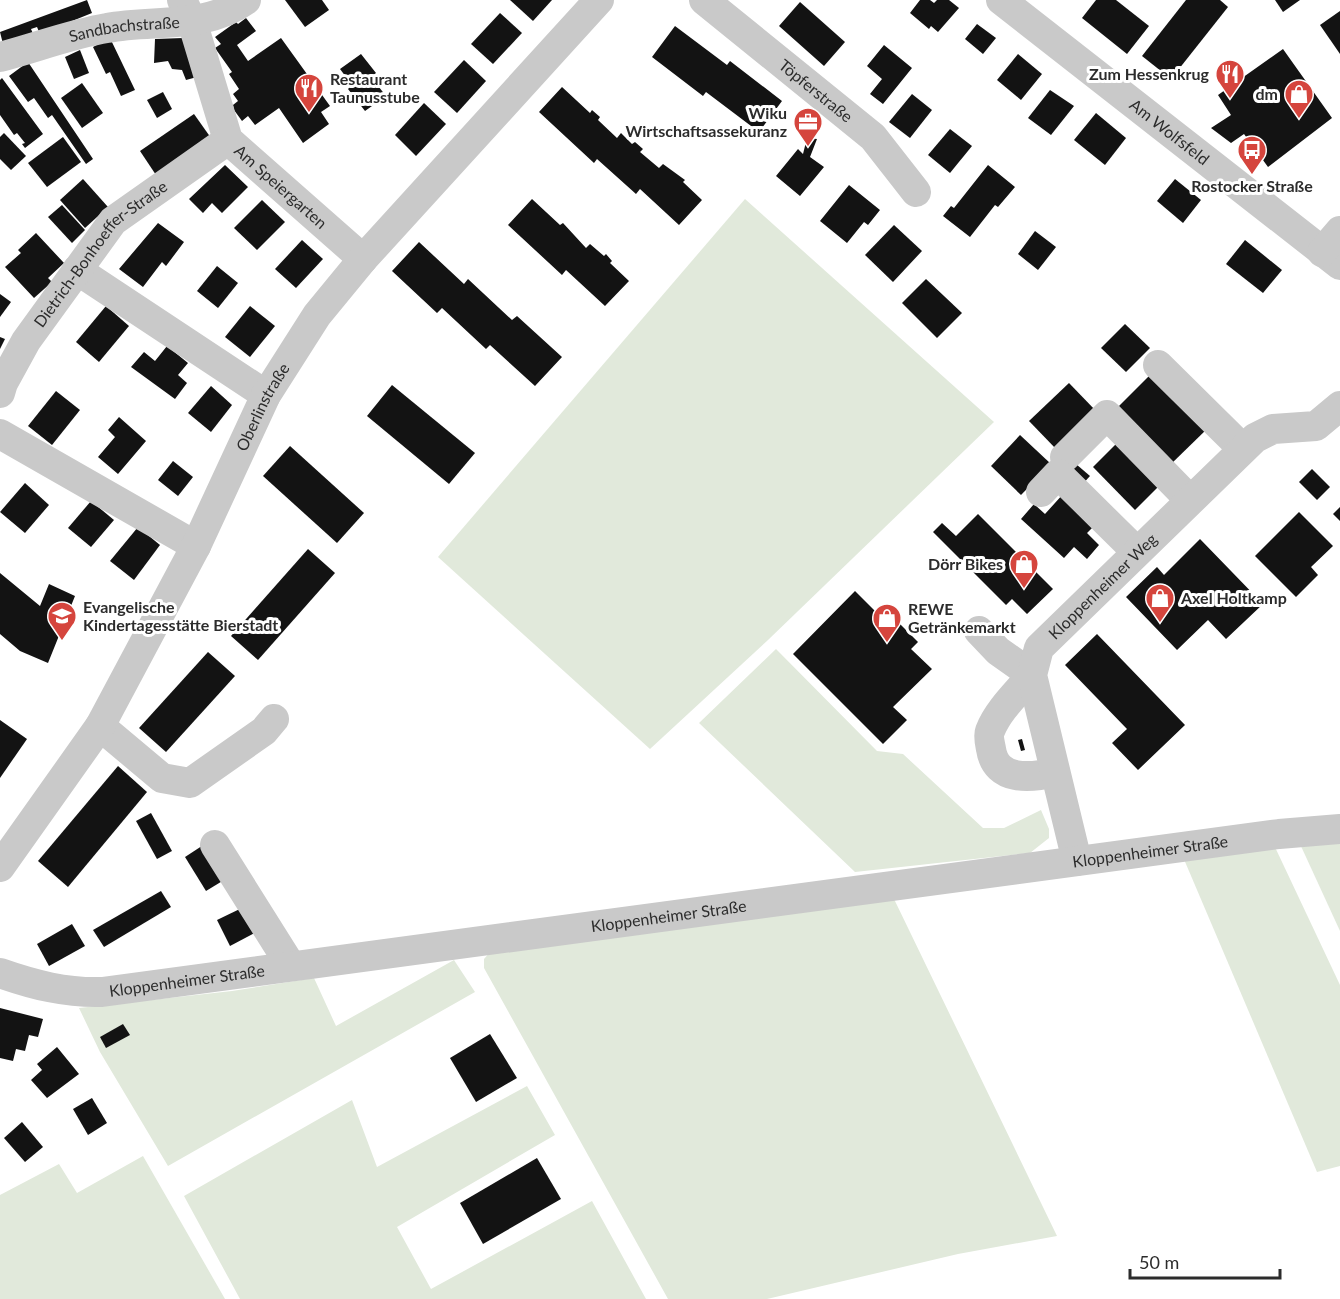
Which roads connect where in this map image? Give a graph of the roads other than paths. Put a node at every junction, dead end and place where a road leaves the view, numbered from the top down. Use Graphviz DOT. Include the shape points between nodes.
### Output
graph roads {
  1 [pos="246,0"];
  2 [pos="599,0"];
  3 [pos="704,0"];
  4 [pos="1001,0"];
  5 [pos="187,11"];
  6 [pos="0,57"];
  7 [pos="228,140"];
  8 [pos="916,192"];
  9 [pos="1334,249"];
  10 [pos="363,259"];
  11 [pos="78,270"];
  12 [pos="1158,364"];
  13 [pos="0,393"];
  14 [pos="266,395"];
  15 [pos="1340,406"];
  16 [pos="0,434"];
  17 [pos="1243,450"];
  18 [pos="1065,457"];
  19 [pos="1041,492"];
  20 [pos="1190,500"];
  21 [pos="196,546"];
  22 [pos="1137,552"];
  23 [pos="979,631"];
  24 [pos="1032,675"];
  25 [pos="274,719"];
  26 [pos="100,726"];
  27 [pos="1055,772"];
  28 [pos="1340,829"];
  29 [pos="215,845"];
  30 [pos="1077,861"];
  31 [pos="0,867"];
  32 [pos="291,966"];
  33 [pos="0,973"];
  1 -- 5 [label="street, Sandbachstraße" via="214,15"];
  2 -- 10 [label="street, Oberlinstraße"];
  3 -- 8 [label="street, Töpferstraße" via="873,137"];
  4 -- 9 [label="street, Am Wolfsfeld"];
  5 -- 6 [label="street, Sandbachstraße" via="108,27"];
  5 -- 7 [label="street, Am Speiergarten"];
  7 -- 10 [label="street, Am Speiergarten"];
  7 -- 11 [label="street, Dietrich-Bonhoeffer-Straße" via="113,221"];
  10 -- 14 [label="street, Oberlinstraße" via="317,315"];
  11 -- 13 [label="street, Dietrich-Bonhoeffer-Straße" via="26,341"];
  11 -- 14 [label="street"];
  12 -- 17 [label="street"];
  14 -- 21 [label="street, Oberlinstraße"];
  15 -- 17 [label="street, Kloppenheimer Weg" via="1316,426 1265,431"];
  16 -- 21 [label="street"];
  17 -- 20 [label="street, Kloppenheimer Weg"];
  18 -- 20 [label="street" via="1107,415"];
  19 -- 22 [label="street" via="1058,474"];
  20 -- 22 [label="street, Kloppenheimer Weg"];
  21 -- 26 [label="street, Oberlinstraße"];
  22 -- 24 [label="street, Kloppenheimer Weg" via="1039,648"];
  23 -- 24 [label="street" via="998,651"];
  24 -- 27 [label="street, Kloppenheimer Weg"];
  24 -- 27 [label="street" via="1001,711 989,733 993,757 1008,774 1030,778"];
  25 -- 26 [label="street" via="264,731 190,783 162,778"];
  26 -- 31 [label="street, Oberlinstraße"];
  27 -- 30 [label="street, Kloppenheimer Weg"];
  28 -- 30 [label="street, Kloppenheimer Straße"];
  29 -- 32 [label="street"];
  30 -- 32 [label="street, Kloppenheimer Straße"];
  32 -- 33 [label="street, Kloppenheimer Straße" via="75,993"];
}
